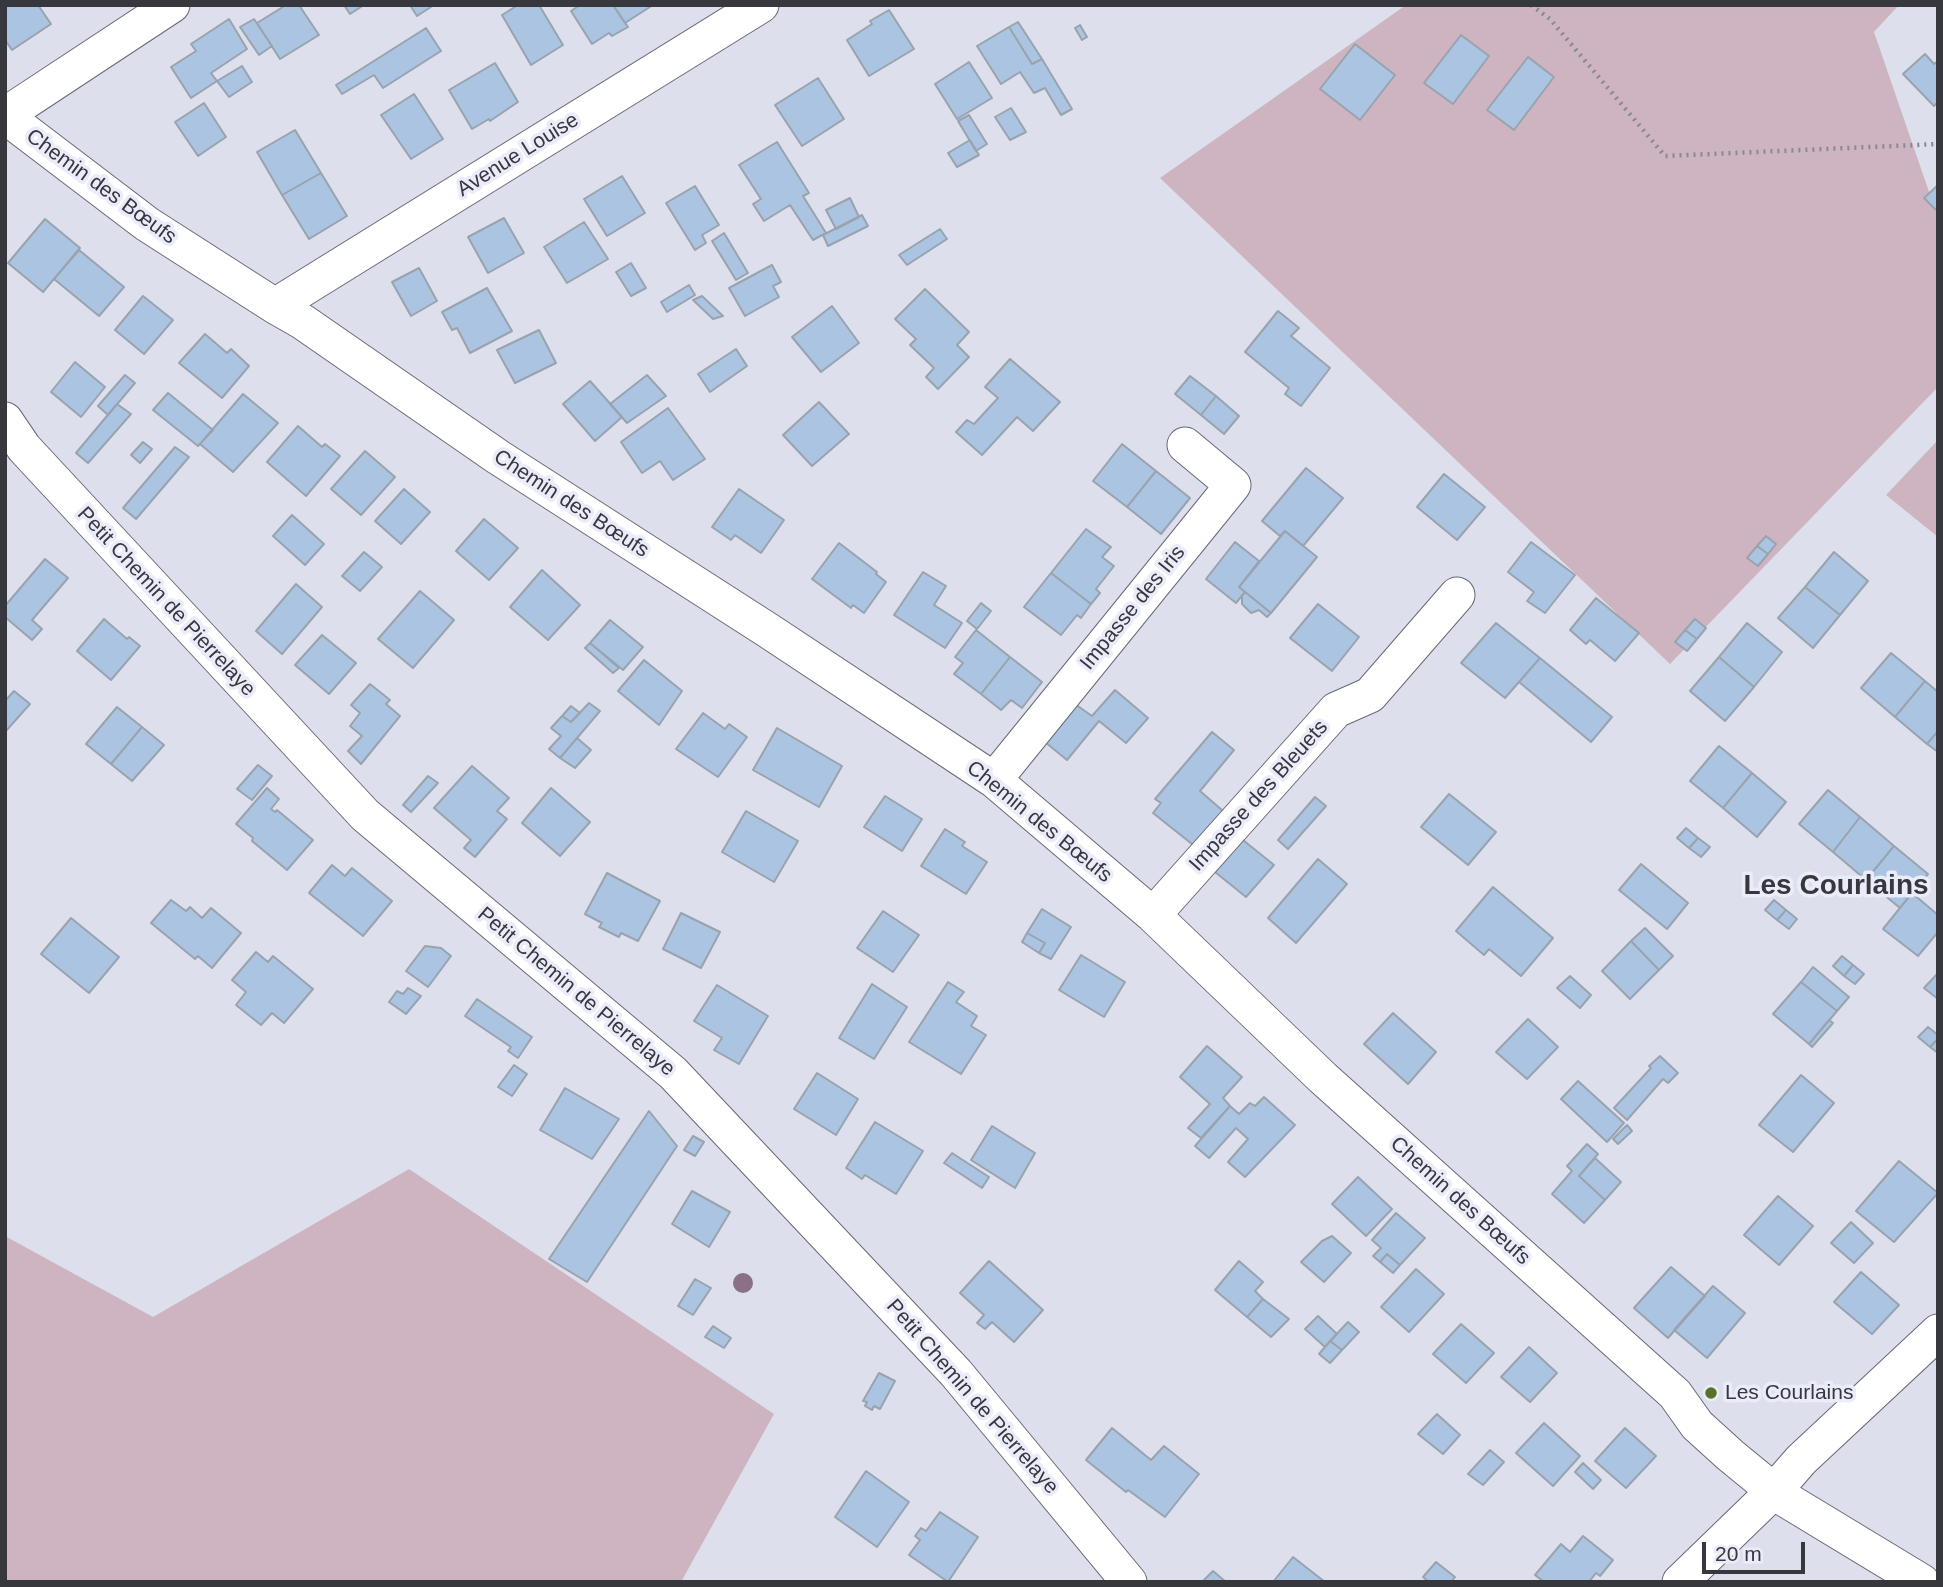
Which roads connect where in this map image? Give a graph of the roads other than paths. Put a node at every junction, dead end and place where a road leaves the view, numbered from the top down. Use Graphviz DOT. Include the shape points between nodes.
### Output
graph roads {
  1 [pos="172,5"];
  2 [pos="761,5"];
  3 [pos="5,115"];
  4 [pos="275,306"];
  5 [pos="5,420"];
  6 [pos="1185,445"];
  7 [pos="1457,595"];
  8 [pos="994,780"];
  9 [pos="1153,915"];
  10 [pos="1938,1332"];
  11 [pos="1781,1483"];
  12 [pos="1938,1577"];
  13 [pos="1129,1582"];
  14 [pos="1680,1582"];
  15 [pos="1922,1582"];
  1 -- 3 [label="street"];
  2 -- 4 [label="street, Avenue Louise"];
  3 -- 4 [label="street, Chemin des Bœufs" via="147,224"];
  4 -- 8 [label="street, Chemin des Bœufs"];
  5 -- 13 [label="street, Petit Chemin de Pierrelaye" via="24,448 365,815 673,1073 956,1373"];
  6 -- 8 [label="street, Impasse des Iris" via="1233,485"];
  7 -- 9 [label="street, Impasse des Bleuets" via="1370,695 1336,710"];
  8 -- 9 [label="street, Chemin des Bœufs"];
  9 -- 11 [label="street, Chemin des Bœufs" via="1323,1079 1675,1394 1708,1413 1757,1454"];
  10 -- 11 [label="street"];
  11 -- 12 [label="street"];
  11 -- 14 [label="street"];
  11 -- 15 [label="street" via="1803,1511"];
}
